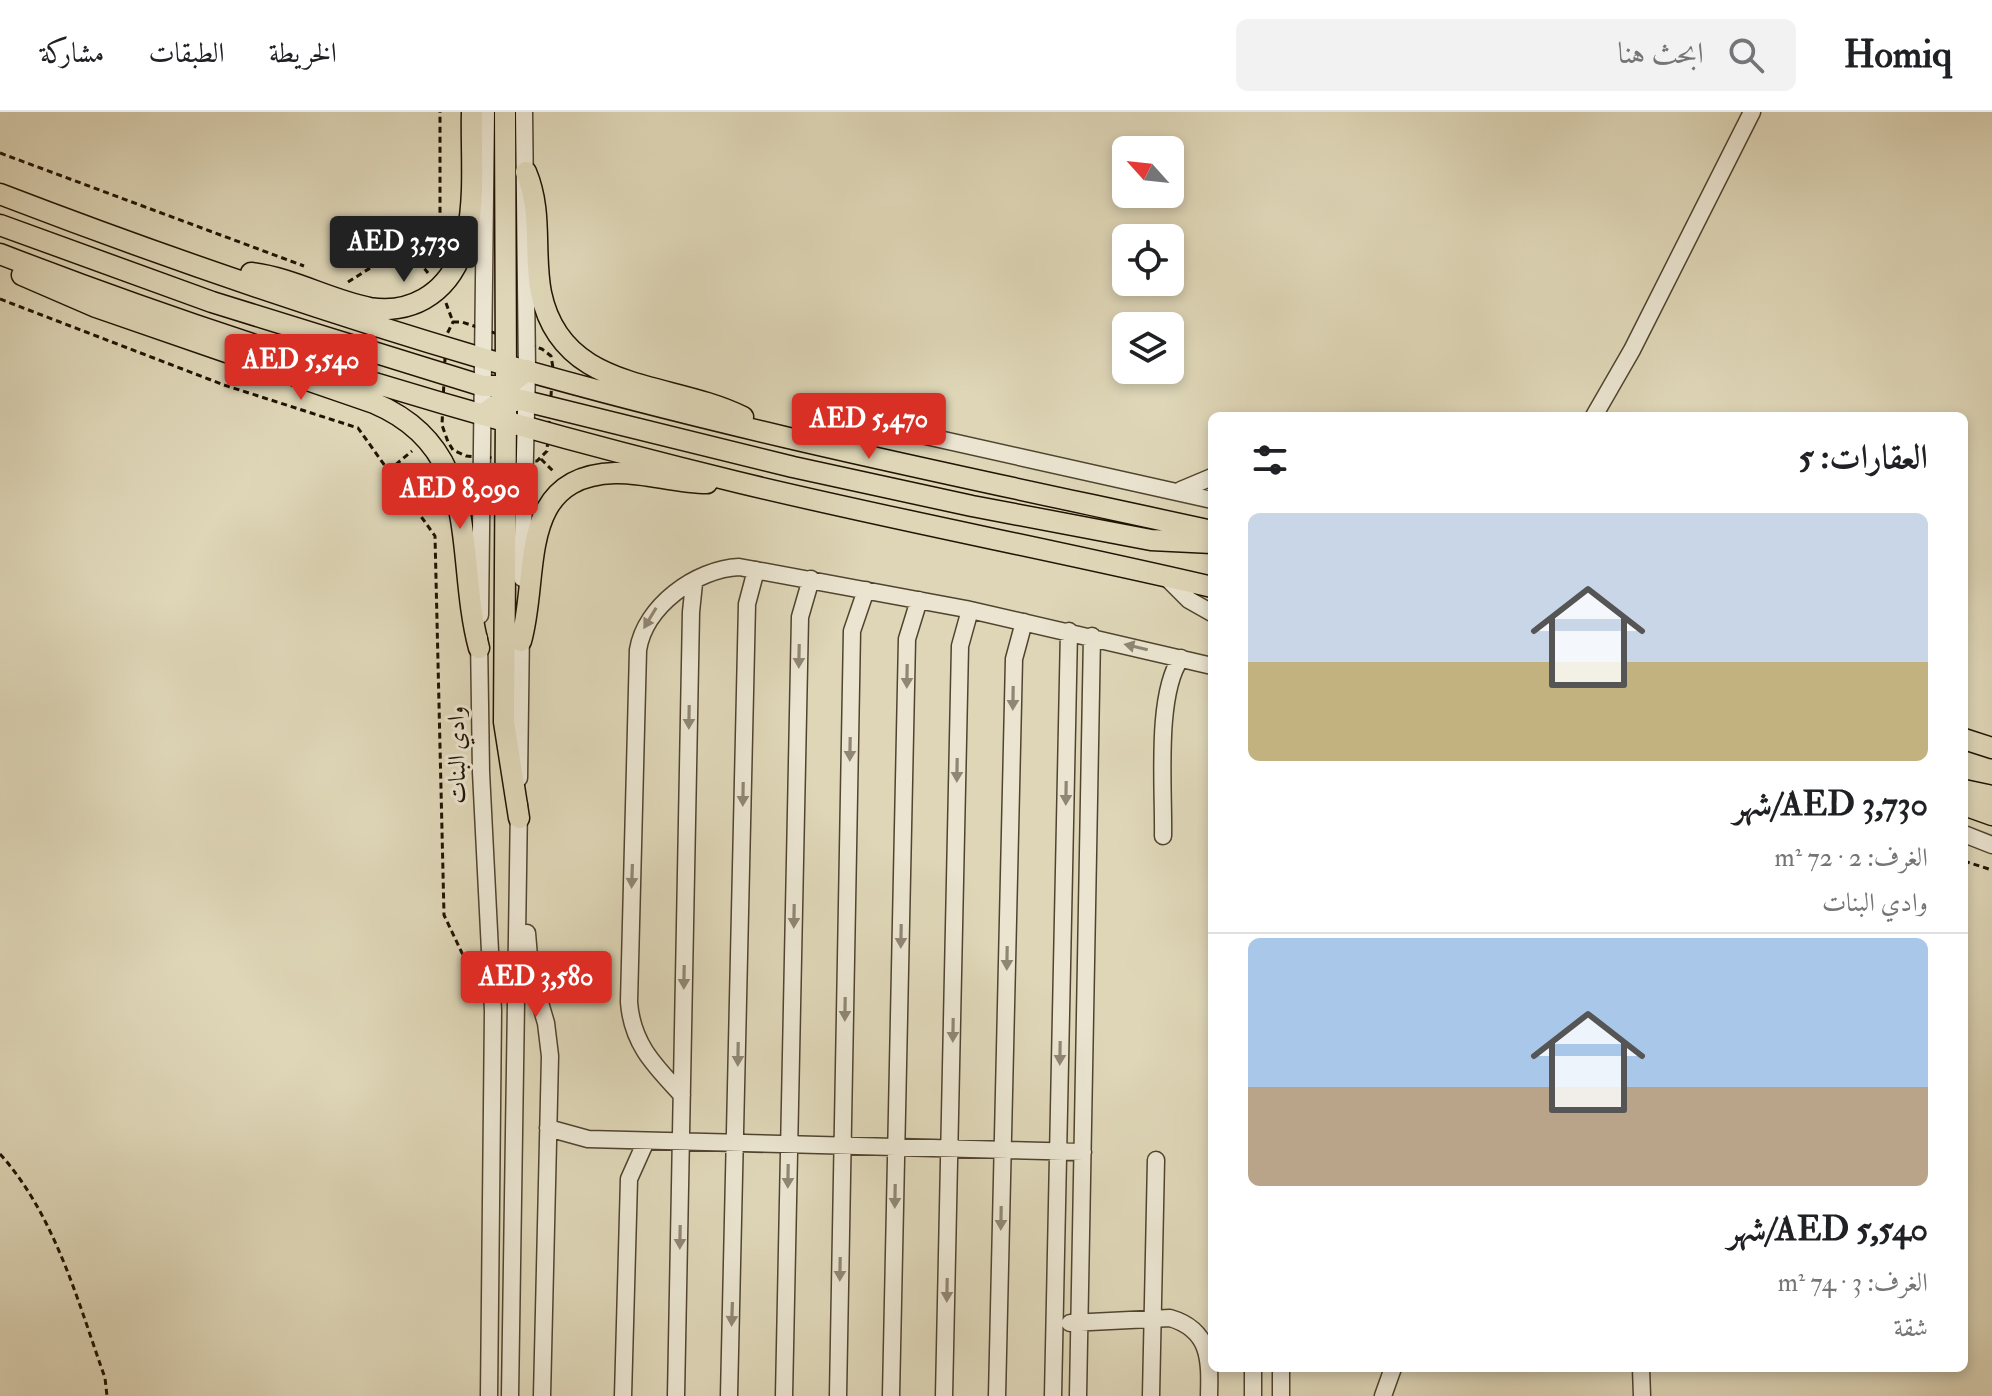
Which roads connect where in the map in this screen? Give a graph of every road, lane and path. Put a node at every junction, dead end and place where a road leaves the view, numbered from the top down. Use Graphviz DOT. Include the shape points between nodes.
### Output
graph roads {
  1 [pos="440,112"];
  2 [pos="472,112"];
  3 [pos="486,112"];
  4 [pos="505,112"];
  5 [pos="524,112"];
  6 [pos="1752,112"];
  7 [pos="0,153"];
  8 [pos="526,172"];
  9 [pos="0,194"];
  10 [pos="0,225"];
  11 [pos="406,245"];
  12 [pos="0,254"];
  13 [pos="0,265"];
  14 [pos="307,267"];
  15 [pos="219,274"];
  16 [pos="334,277"];
  17 [pos="441,288"];
  18 [pos="0,299"];
  19 [pos="483,359"];
  20 [pos="506,365"];
  21 [pos="527,370"];
  22 [pos="508,402"];
  23 [pos="1596,412"];
  24 [pos="482,415"];
  25 [pos="770,434"];
  26 [pos="427,437"];
  27 [pos="806,442"];
  28 [pos="541,459"];
  29 [pos="388,471"];
  30 [pos="1208,479"];
  31 [pos="735,481"];
  32 [pos="565,487"];
  33 [pos="1170,490"];
  34 [pos="1208,499"];
  35 [pos="1208,530"];
  36 [pos="1208,543"];
  37 [pos="756,570"];
  38 [pos="1165,576"];
  39 [pos="811,579"];
  40 [pos="694,583"];
  41 [pos="1208,586"];
  42 [pos="866,590"];
  43 [pos="919,600"];
  44 [pos="970,610"];
  45 [pos="1208,611"];
  46 [pos="1024,622"];
  47 [pos="1069,631"];
  48 [pos="1092,636"];
  49 [pos="521,641"];
  50 [pos="479,648"];
  51 [pos="1181,658"];
  52 [pos="1208,665"];
  53 [pos="1968,740"];
  54 [pos="1992,748"];
  55 [pos="1968,791"];
  56 [pos="1992,796"];
  57 [pos="1968,806"];
  58 [pos="1992,815"];
  59 [pos="519,818"];
  60 [pos="1163,836"];
  61 [pos="1968,836"];
  62 [pos="1992,845"];
  63 [pos="1968,862"];
  64 [pos="1992,870"];
  65 [pos="518,885"];
  66 [pos="470,970"];
  67 [pos="682,1095"];
  68 [pos="548,1128"];
  69 [pos="646,1141"];
  70 [pos="681,1142"];
  71 [pos="736,1143"];
  72 [pos="789,1144"];
  73 [pos="842,1146"];
  74 [pos="896,1147"];
  75 [pos="951,1149"];
  76 [pos="1003,1150"];
  77 [pos="1058,1151"];
  78 [pos="1083,1152"];
  79 [pos="0,1154"];
  80 [pos="1156,1160"];
  81 [pos="1153,1319"];
  82 [pos="1080,1323"];
  83 [pos="1055,1324"];
  84 [pos="1208,1352"];
  85 [pos="1210,1372"];
  86 [pos="1253,1372"];
  87 [pos="1281,1372"];
  88 [pos="1392,1372"];
  89 [pos="1641,1372"];
  90 [pos="107,1396"];
  91 [pos="489,1396"];
  92 [pos="510,1396"];
  93 [pos="542,1396"];
  94 [pos="623,1396"];
  95 [pos="676,1396"];
  96 [pos="729,1396"];
  97 [pos="784,1396"];
  98 [pos="838,1396"];
  99 [pos="891,1396"];
  100 [pos="944,1396"];
  101 [pos="997,1396"];
  102 [pos="1053,1396"];
  103 [pos="1078,1396"];
  104 [pos="1151,1396"];
  105 [pos="1209,1396"];
  106 [pos="1253,1396"];
  107 [pos="1281,1396"];
  108 [pos="1383,1396"];
  109 [pos="1642,1396"];
  1 -- 11 [label="path" via="440,224"];
  2 -- 17 [label="main road" via="465,250"];
  3 -- 19 [label="street"];
  4 -- 20 [label="main road"];
  5 -- 8 [label="street"];
  6 -- 23 [label="street"];
  7 -- 14 [label="path"];
  8 -- 21 [label="street"];
  8 -- 25 [label="main road" via="537,205 542,294 548,315 572,353 609,376 716,405"];
  9 -- 15 [label="main road"];
  10 -- 22 [label="main road"];
  11 -- 16 [label="path" via="348,283"];
  11 -- 17 [label="path"];
  12 -- 24 [label="main road" via="224,335"];
  13 -- 26 [label="main road" via="96,307 374,403"];
  15 -- 17 [label="main road" via="262,275 375,309 416,303"];
  15 -- 19 [label="main road"];
  18 -- 29 [label="path" via="224,385 358,428"];
  19 -- 20 [label="main road"];
  19 -- 22 [label="main road"];
  20 -- 21 [label="main road"];
  20 -- 22 [label="main road"];
  21 -- 22 [label="main road"];
  21 -- 25 [label="main road"];
  22 -- 24 [label="main road"];
  22 -- 24 [label="street, وادي البنات"];
  22 -- 31 [label="main road"];
  22 -- 36 [label="main road" via="972,506 1151,540"];
  22 -- 49 [label="street"];
  22 -- 59 [label="main road" via="504,722"];
  24 -- 50 [label="street, وادي البنات"];
  25 -- 27 [label="main road"];
  26 -- 29 [label="path"];
  26 -- 50 [label="main road" via="458,500"];
  27 -- 33 [label="street" via="846,426 881,426"];
  27 -- 35 [label="main road"];
  28 -- 32 [label="path"];
  29 -- 66 [label="path" via="435,536 444,915"];
  30 -- 33 [label="street" via="1189,489"];
  31 -- 32 [label="main road" via="676,482 612,473"];
  31 -- 38 [label="main road"];
  32 -- 49 [label="main road" via="549,503 535,533 529,614"];
  33 -- 34 [label="street"];
  37 -- 39 [label="street"];
  37 -- 40 [label="street" via="730,568"];
  37 -- 71 [label="street, one-way" via="747,604"];
  38 -- 41 [label="main road"];
  38 -- 45 [label="street"];
  39 -- 42 [label="street"];
  39 -- 72 [label="street, one-way" via="800,617"];
  40 -- 67 [label="street, one-way"];
  40 -- 67 [label="street, one-way" via="657,606 639,640 629,1002 631,1024 644,1052"];
  42 -- 43 [label="street"];
  42 -- 73 [label="street, one-way" via="852,631"];
  43 -- 44 [label="street"];
  43 -- 74 [label="street, one-way" via="907,639"];
  44 -- 46 [label="street"];
  44 -- 75 [label="street, one-way" via="960,646"];
  46 -- 47 [label="street"];
  46 -- 76 [label="street, one-way" via="1014,659"];
  47 -- 48 [label="street"];
  47 -- 77 [label="street, one-way"];
  51 -- 48 [label="street, one-way"];
  48 -- 78 [label="street"];
  49 -- 59 [label="street"];
  50 -- 91 [label="street, وادي البنات" via="493,1011"];
  51 -- 52 [label="street"];
  51 -- 60 [label="street" via="1165,700"];
  53 -- 54 [label="main road"];
  55 -- 56 [label="main road"];
  57 -- 58 [label="main road"];
  59 -- 65 [label="street"];
  61 -- 62 [label="street"];
  63 -- 64 [label="path"];
  65 -- 68 [label="street" via="530,969 549,1039"];
  65 -- 92 [label="street"];
  67 -- 70 [label="street"];
  68 -- 69 [label="street" via="581,1138"];
  68 -- 93 [label="street"];
  69 -- 70 [label="street"];
  69 -- 94 [label="street" via="629,1179"];
  70 -- 71 [label="street"];
  70 -- 95 [label="street, one-way"];
  71 -- 72 [label="street"];
  71 -- 96 [label="street, one-way"];
  72 -- 73 [label="street"];
  72 -- 97 [label="street, one-way"];
  73 -- 74 [label="street"];
  73 -- 98 [label="street, one-way"];
  74 -- 75 [label="street"];
  74 -- 99 [label="street, one-way"];
  75 -- 76 [label="street"];
  75 -- 100 [label="street, one-way"];
  76 -- 77 [label="street"];
  76 -- 101 [label="street, one-way"];
  77 -- 78 [label="street"];
  77 -- 83 [label="street"];
  78 -- 82 [label="street"];
  79 -- 90 [label="path" via="18,1174 65,1265"];
  80 -- 81 [label="street"];
  81 -- 82 [label="street"];
  81 -- 84 [label="street" via="1180,1321 1202,1339"];
  81 -- 104 [label="street"];
  82 -- 83 [label="street"];
  82 -- 103 [label="street"];
  83 -- 102 [label="street"];
  85 -- 105 [label="street"];
  86 -- 106 [label="street"];
  87 -- 107 [label="street"];
  88 -- 108 [label="street"];
  89 -- 109 [label="street"];
}
